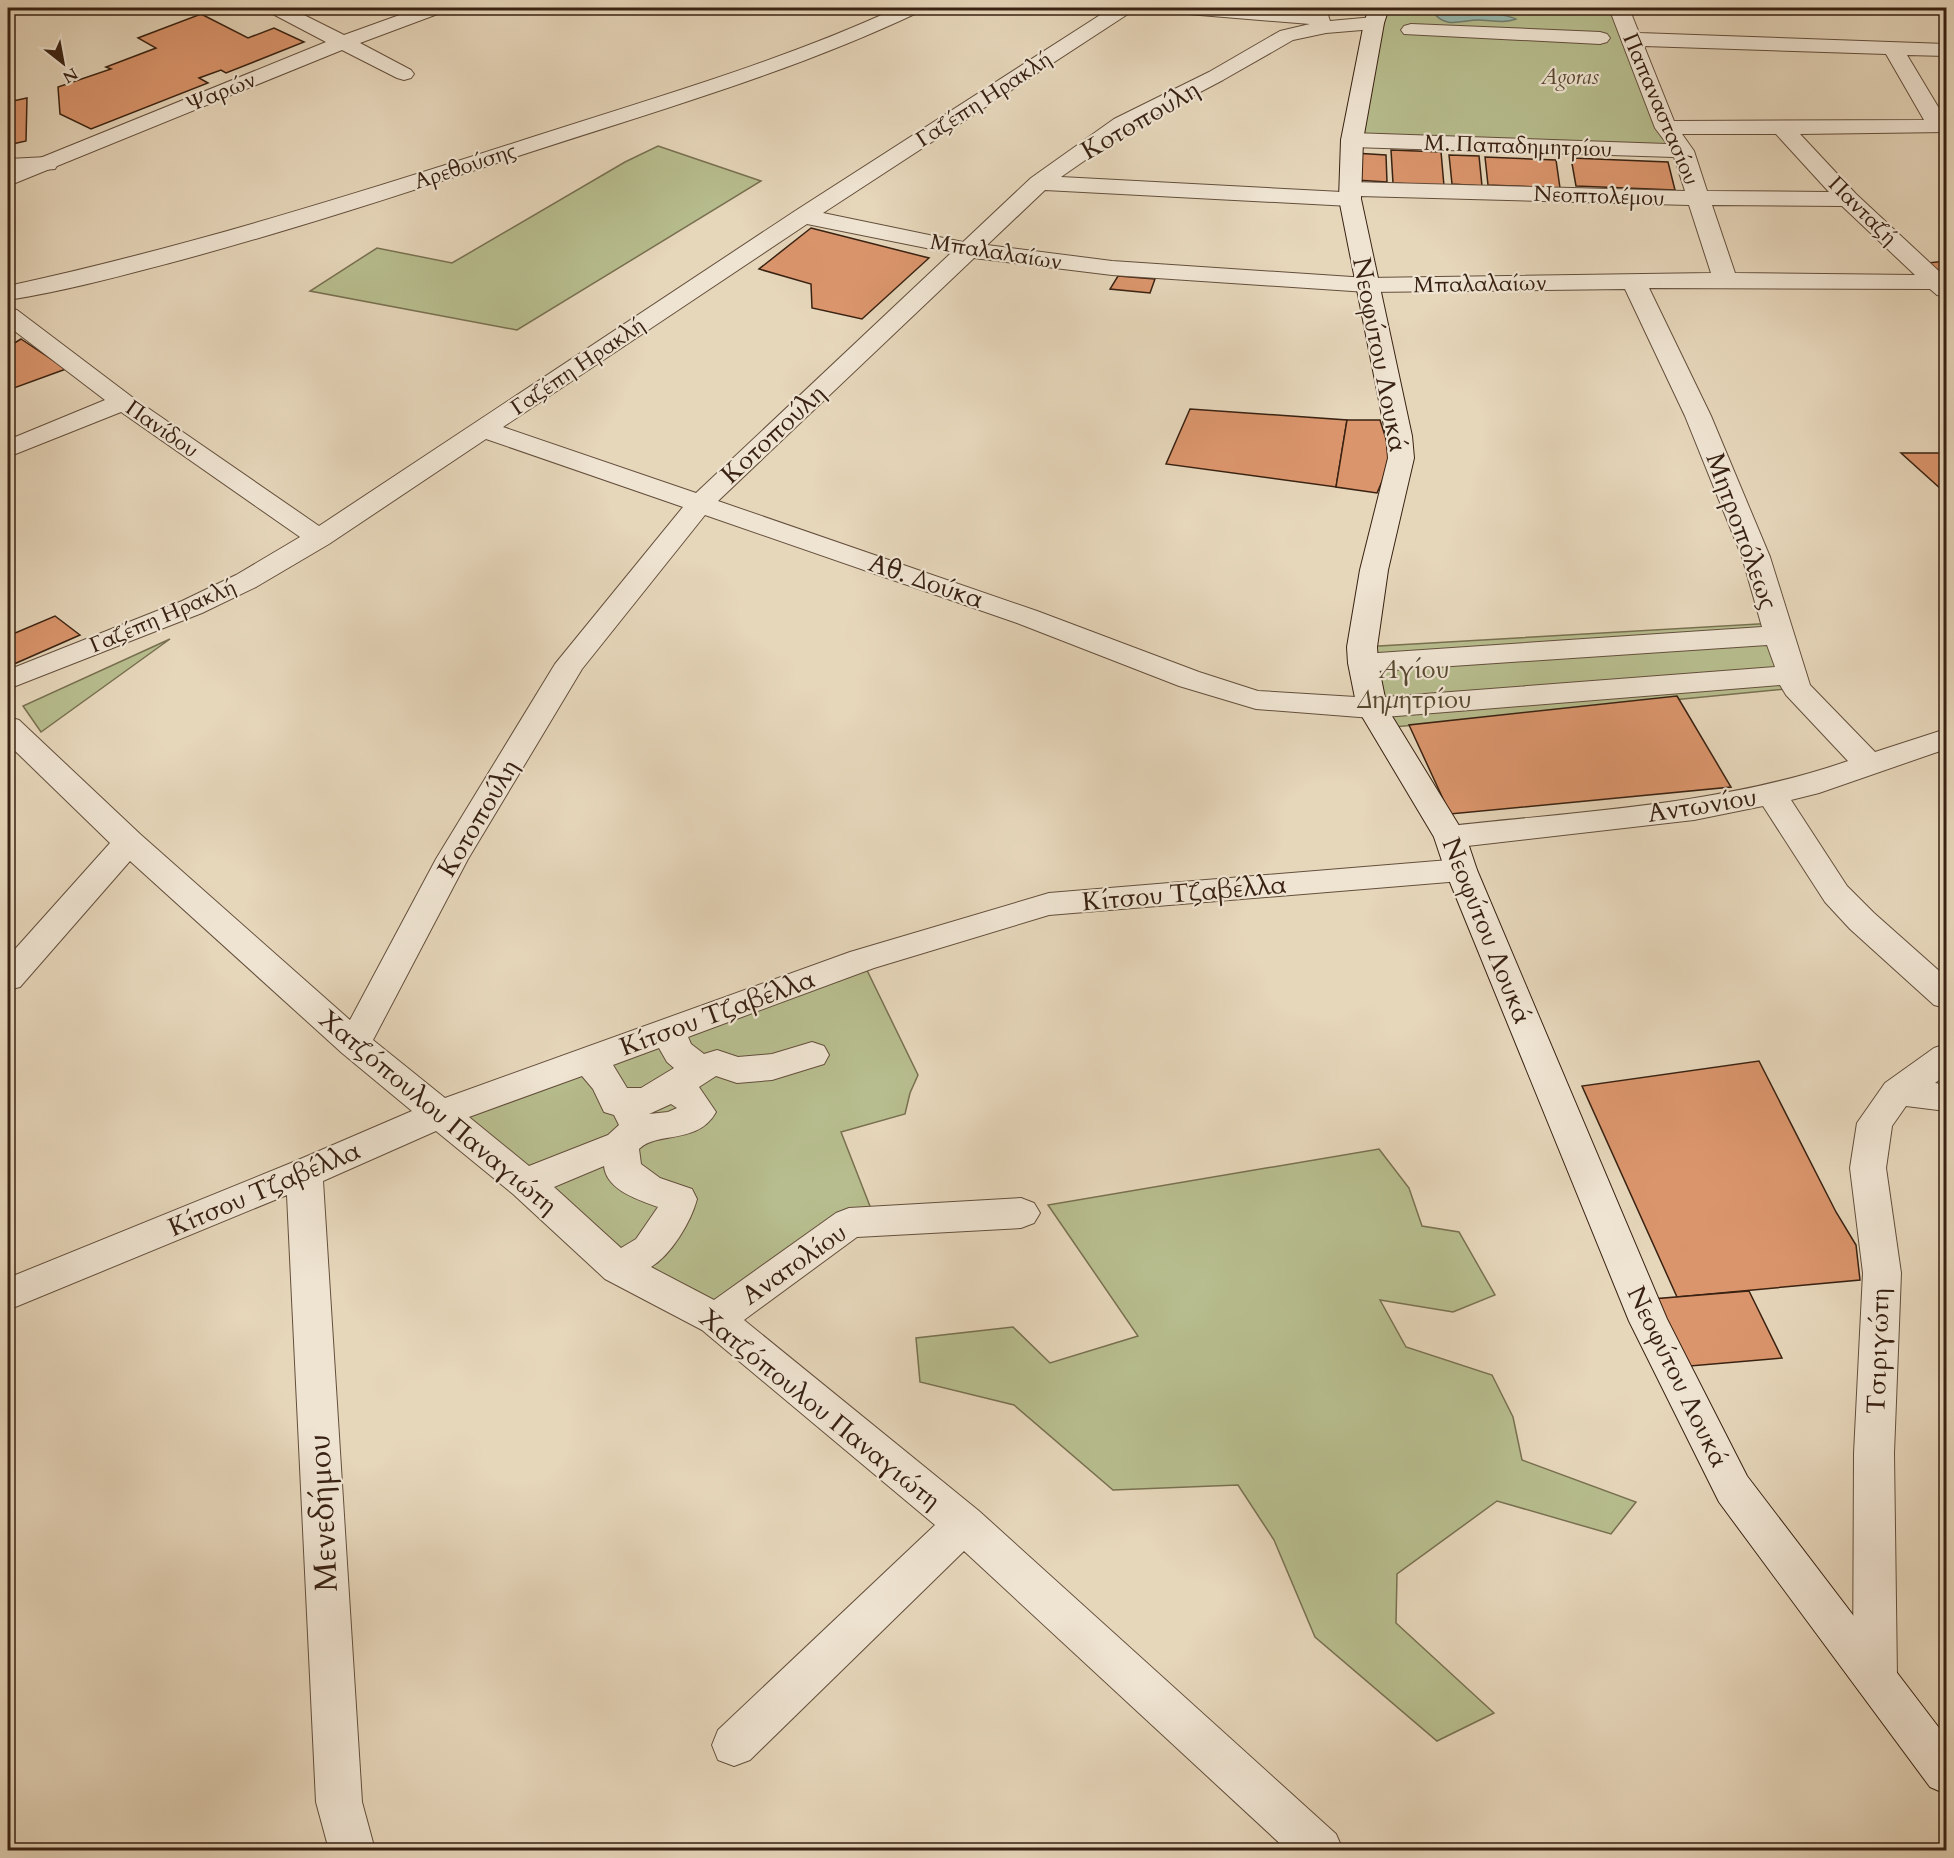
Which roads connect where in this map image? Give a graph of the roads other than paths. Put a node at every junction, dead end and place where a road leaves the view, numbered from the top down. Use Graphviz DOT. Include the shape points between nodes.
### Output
graph roads {
  1 [pos="276,8"];
  2 [pos="436,8"];
  3 [pos="912,8"];
  4 [pos="1124,8"];
  5 [pos="1188,8"];
  6 [pos="1619,8"];
  7 [pos="1377,15"];
  8 [pos="1411,30"];
  9 [pos="1600,38"];
  10 [pos="1630,39"];
  11 [pos="342,43"];
  12 [pos="1893,49"];
  13 [pos="1947,50"];
  14 [pos="404,74"];
  15 [pos="1943,126"];
  16 [pos="1666,128"];
  17 [pos="1783,128"];
  18 [pos="1352,140"];
  19 [pos="1683,151"];
  20 [pos="47,164"];
  21 [pos="8,166"];
  22 [pos="8,179"];
  23 [pos="1039,183"];
  24 [pos="1350,194"];
  25 [pos="1699,198"];
  26 [pos="1848,199"];
  27 [pos="803,216"];
  28 [pos="968,250"];
  29 [pos="1725,280"];
  30 [pos="1634,282"];
  31 [pos="1367,285"];
  32 [pos="1943,285"];
  33 [pos="8,293"];
  34 [pos="8,315"];
  35 [pos="123,402"];
  36 [pos="483,429"];
  37 [pos="8,449"];
  38 [pos="701,503"];
  39 [pos="319,538"];
  40 [pos="1779,635"];
  41 [pos="1627,645"];
  42 [pos="1484,655"];
  43 [pos="1363,663"];
  44 [pos="1792,675"];
  45 [pos="8,680"];
  46 [pos="1643,687"];
  47 [pos="1504,698"];
  48 [pos="1372,708"];
  49 [pos="8,727"];
  50 [pos="1947,739"];
  51 [pos="1869,765"];
  52 [pos="1771,794"];
  53 [pos="1450,837"];
  54 [pos="129,842"];
  55 [pos="1461,870"];
  56 [pos="8,978"];
  57 [pos="1947,996"];
  58 [pos="667,1031"];
  59 [pos="354,1044"];
  60 [pos="812,1055"];
  61 [pos="1947,1057"];
  62 [pos="589,1060"];
  63 [pos="684,1078"];
  64 [pos="1897,1092"];
  65 [pos="1947,1098"];
  66 [pos="442,1113"];
  67 [pos="628,1125"];
  68 [pos="304,1173"];
  69 [pos="526,1185"];
  70 [pos="1021,1213"];
  71 [pos="618,1268"];
  72 [pos="8,1294"];
  73 [pos="716,1319"];
  74 [pos="964,1524"];
  75 [pos="1875,1678"];
  76 [pos="734,1745"];
  77 [pos="1947,1773"];
  78 [pos="352,1851"];
  79 [pos="1320,1851"];
  1 -- 11 [label="street"];
  2 -- 11 [label="street, Ψαρών"];
  3 -- 33 [label="street, Αρεθούσης" via="789,60 485,160 91,277"];
  4 -- 27 [label="street, Γαζέπη Ηρακλή"];
  5 -- 7 [label="street"];
  6 -- 10 [label="street, Παπαναστασίου"];
  7 -- 18 [label="street, Νεοφύτου Λουκά"];
  7 -- 23 [label="street, Κοτοπούλη" via="1287,35 1122,124"];
  8 -- 9 [label="street"];
  10 -- 12 [label="street"];
  10 -- 16 [label="street, Παπαναστασίου"];
  11 -- 14 [label="street"];
  11 -- 20 [label="street, Ψαρών"];
  12 -- 13 [label="street"];
  12 -- 15 [label="street"];
  15 -- 17 [label="street"];
  16 -- 17 [label="street"];
  16 -- 19 [label="street, Παπαναστασίου"];
  17 -- 26 [label="street, Πανταζή"];
  18 -- 19 [label="street, Μ. Παπαδημητρίου"];
  18 -- 24 [label="street, Νεοφύτου Λουκά"];
  19 -- 25 [label="street, Παπαναστασίου"];
  20 -- 21 [label="street"];
  20 -- 22 [label="street, Ψαρών"];
  23 -- 24 [label="street, Νεοπτολέμου"];
  23 -- 28 [label="street, Κοτοπούλη"];
  24 -- 25 [label="street, Νεοπτολέμου"];
  24 -- 31 [label="street, Νεοφύτου Λουκά"];
  25 -- 26 [label="street, Νεοπτολέμου"];
  25 -- 29 [label="street, Παπαναστασίου"];
  26 -- 32 [label="street, Πανταζή"];
  27 -- 28 [label="street, Μπαλαλαίων"];
  27 -- 36 [label="street, Γαζέπη Ηρακλή"];
  28 -- 31 [label="street, Μπαλαλαίων" via="1112,268"];
  28 -- 38 [label="street, Κοτοπούλη"];
  29 -- 30 [label="street, Μπαλαλαίων"];
  29 -- 32 [label="street, Μπαλαλαίων"];
  30 -- 31 [label="street, Μπαλαλαίων"];
  30 -- 40 [label="street, Μητροπόλεως" via="1698,416 1756,557"];
  31 -- 43 [label="street, Νεοφύτου Λουκά" via="1401,458 1374,570"];
  34 -- 35 [label="street, Πανίδου"];
  35 -- 37 [label="street"];
  35 -- 39 [label="street, Πανίδου"];
  36 -- 38 [label="street, Αθ. Δούκα"];
  36 -- 39 [label="street, Γαζέπη Ηρακλή"];
  38 -- 48 [label="street, Αθ. Δούκα" via="1256,700"];
  38 -- 59 [label="street, Κοτοπούλη" via="570,664 452,859"];
  39 -- 45 [label="street, Γαζέπη Ηρακλή" via="192,607"];
  40 -- 41 [label="street"];
  40 -- 44 [label="street, Μητροπόλεως"];
  41 -- 42 [label="street"];
  41 -- 46 [label="street"];
  42 -- 43 [label="street"];
  42 -- 47 [label="street"];
  43 -- 48 [label="street, Νεοφύτου Λουκά"];
  44 -- 46 [label="street, Αθ. Δούκα"];
  44 -- 51 [label="street, Μητροπόλεως" via="1796,688"];
  46 -- 47 [label="street, Αθ. Δούκα"];
  47 -- 48 [label="street, Αθ. Δούκα"];
  48 -- 53 [label="street, Νεοφύτου Λουκά"];
  49 -- 54 [label="street, Χατζόπουλου Παναγιώτη"];
  50 -- 51 [label="street, Αντωνίου"];
  51 -- 52 [label="street, Αντωνίου"];
  52 -- 53 [label="street, Αντωνίου" via="1694,809"];
  52 -- 57 [label="street" via="1836,894"];
  53 -- 55 [label="street, Νεοφύτου Λουκά"];
  54 -- 56 [label="street"];
  54 -- 59 [label="street, Χατζόπουλου Παναγιώτη"];
  55 -- 58 [label="street, Κίτσου Τζαβέλλα" via="1049,904 883,953"];
  55 -- 75 [label="street, Νεοφύτου Λουκά" via="1648,1321 1732,1489"];
  58 -- 62 [label="street, Κίτσου Τζαβέλλα"];
  58 -- 63 [label="street" via="680,1053"];
  59 -- 66 [label="street, Χατζόπουλου Παναγιώτη"];
  60 -- 63 [label="street" via="772,1067 737,1070 717,1063"];
  61 -- 64 [label="street, Τσιριγώτη"];
  62 -- 66 [label="street, Κίτσου Τζαβέλλα"];
  62 -- 67 [label="street" via="606,1081"];
  63 -- 67 [label="street" via="698,1112 663,1129"];
  64 -- 65 [label="street"];
  64 -- 75 [label="street, Τσιριγώτη" via="1875,1123 1868,1168 1882,1273 1874,1453"];
  66 -- 68 [label="street, Κίτσου Τζαβέλλα"];
  66 -- 69 [label="street, Χατζόπουλου Παναγιώτη"];
  67 -- 69 [label="street"];
  67 -- 71 [label="street" via="623,1171 647,1188 679,1199 675,1214 649,1250"];
  68 -- 72 [label="street, Κίτσου Τζαβέλλα"];
  68 -- 78 [label="street, Μενεδήμου" via="339,1802"];
  69 -- 71 [label="street, Χατζόπουλου Παναγιώτη"];
  70 -- 73 [label="street, Ανατολίου" via="849,1222"];
  71 -- 73 [label="street, Χατζόπουλου Παναγιώτη"];
  73 -- 74 [label="street, Χατζόπουλου Παναγιώτη"];
  74 -- 76 [label="street"];
  74 -- 79 [label="street, Χατζόπουλου Παναγιώτη"];
  75 -- 77 [label="street, Νεοφύτου Λουκά"];
}
